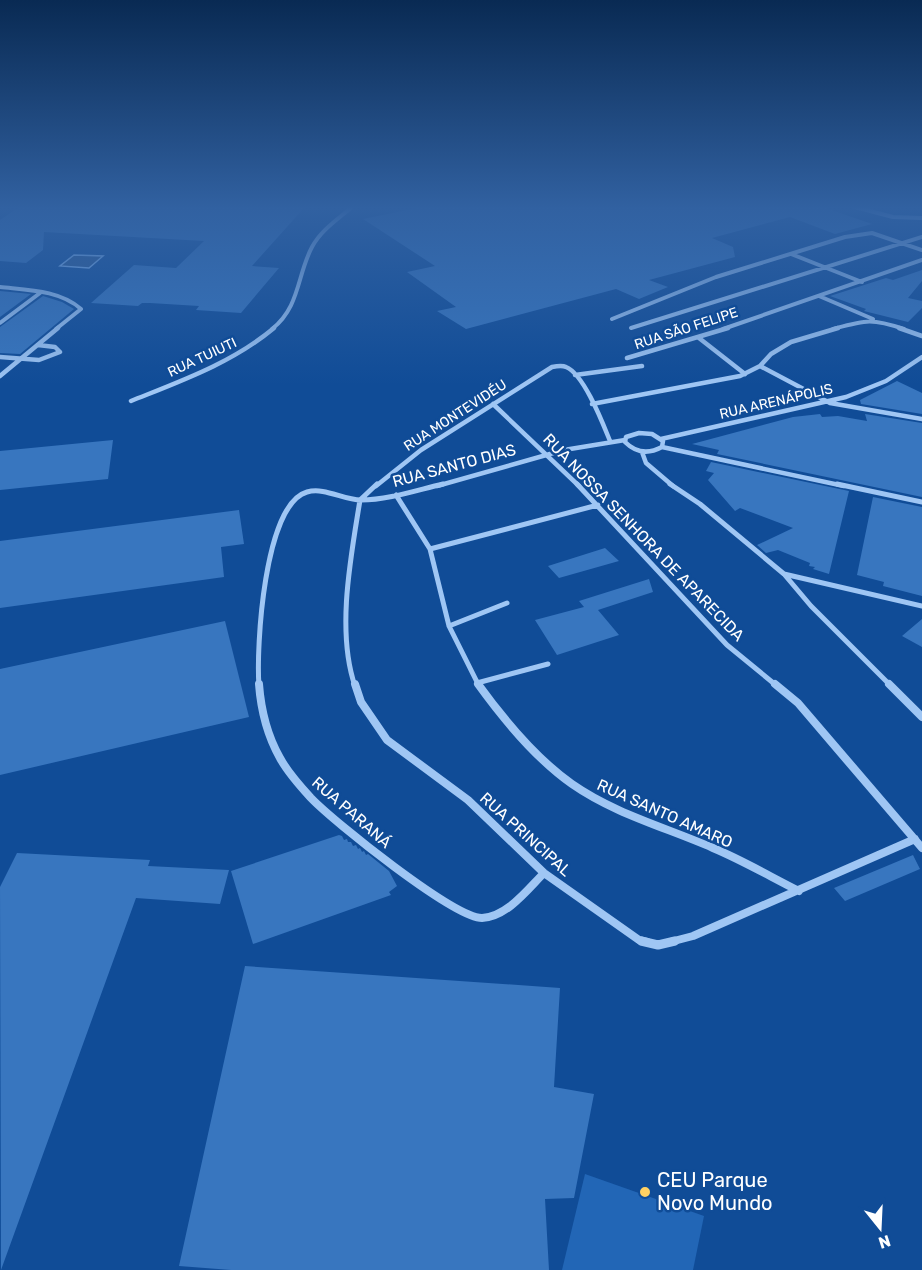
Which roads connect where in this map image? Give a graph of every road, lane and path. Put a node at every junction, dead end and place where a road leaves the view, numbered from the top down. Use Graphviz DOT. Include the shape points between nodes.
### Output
graph roads {
  1 [pos="305,266"];
  2 [pos="751,266"];
  3 [pos="905,266"];
  4 [pos="823,267"];
  5 [pos="862,282"];
  6 [pos="0,288"];
  7 [pos="40,293"];
  8 [pos="818,296"];
  9 [pos="612,319"];
  10 [pos="877,320"];
  11 [pos="0,323"];
  12 [pos="631,328"];
  13 [pos="922,336"];
  14 [pos="699,338"];
  15 [pos="38,345"];
  16 [pos="0,357"];
  17 [pos="922,357"];
  18 [pos="627,358"];
  19 [pos="20,359"];
  20 [pos="642,366"];
  21 [pos="760,366"];
  22 [pos="745,374"];
  23 [pos="574,375"];
  24 [pos="0,376"];
  25 [pos="131,401"];
  26 [pos="830,402"];
  27 [pos="493,404"];
  28 [pos="592,404"];
  29 [pos="922,419"];
  30 [pos="661,439"];
  31 [pos="625,440"];
  32 [pos="610,441"];
  33 [pos="662,447"];
  34 [pos="642,452"];
  35 [pos="548,454"];
  36 [pos="396,495"];
  37 [pos="360,500"];
  38 [pos="922,502"];
  39 [pos="598,505"];
  40 [pos="430,549"];
  41 [pos="784,574"];
  42 [pos="507,603"];
  43 [pos="922,606"];
  44 [pos="449,626"];
  45 [pos="548,664"];
  46 [pos="477,683"];
  47 [pos="922,717"];
  48 [pos="915,839"];
  49 [pos="922,849"];
  50 [pos="544,873"];
  51 [pos="799,891"];
  1 -- 25 [label="street, RUA TUIUTI" via="297,298 277,325 230,359"];
  2 -- 9 [label="street"];
  3 -- 5 [label="street, RUA SÃO FELIPE"];
  4 -- 5 [label="street"];
  4 -- 12 [label="street"];
  5 -- 8 [label="street, RUA SÃO FELIPE"];
  6 -- 7 [label="street"];
  7 -- 11 [label="street"];
  7 -- 15 [label="street" via="69,300 81,309"];
  8 -- 10 [label="street"];
  8 -- 14 [label="street, RUA SÃO FELIPE"];
  10 -- 13 [label="street"];
  10 -- 21 [label="street" via="860,321 791,342"];
  14 -- 18 [label="street, RUA SÃO FELIPE"];
  14 -- 22 [label="street"];
  15 -- 19 [label="street"];
  15 -- 19 [label="street" via="55,347 60,352 47,359"];
  16 -- 19 [label="street"];
  17 -- 26 [label="street, RUA ARENÁPOLIS" via="873,386"];
  19 -- 24 [label="street"];
  20 -- 23 [label="street"];
  21 -- 22 [label="street"];
  21 -- 26 [label="street"];
  22 -- 28 [label="street"];
  23 -- 27 [label="street, RUA MONTEVIDÉU" via="563,366 552,367"];
  23 -- 28 [label="street"];
  26 -- 29 [label="street"];
  26 -- 30 [label="street, RUA ARENÁPOLIS"];
  27 -- 35 [label="street, RUA NOSSA SENHORA DE APARECIDA"];
  27 -- 37 [label="street, RUA MONTEVIDÉU" via="395,469"];
  28 -- 32 [label="street"];
  30 -- 31 [label="street, RUA SANTO DIAS" via="639,433"];
  30 -- 33 [label="street"];
  31 -- 32 [label="street, RUA SANTO DIAS"];
  31 -- 34 [label="street" via="630,448"];
  32 -- 35 [label="street, RUA SANTO DIAS"];
  33 -- 34 [label="street"];
  33 -- 38 [label="street"];
  34 -- 41 [label="street" via="646,463 663,479 700,504"];
  35 -- 36 [label="street, RUA SANTO DIAS"];
  35 -- 39 [label="street, RUA NOSSA SENHORA DE APARECIDA"];
  36 -- 37 [label="street, RUA SANTO DIAS"];
  36 -- 40 [label="street, RUA SANTO AMARO"];
  37 -- 50 [label="street, RUA PRINCIPAL" via="348,571 347,612 350,671 361,702 387,740 468,800"];
  37 -- 50 [label="street, RUA PARANÁ" via="308,491 298,497 281,524 261,596 258,640 259,695 269,737 279,758 305,792 328,813 424,887 468,915 492,916"];
  39 -- 40 [label="street"];
  39 -- 48 [label="street, RUA NOSSA SENHORA DE APARECIDA" via="728,645 798,703"];
  40 -- 44 [label="street, RUA SANTO AMARO"];
  41 -- 43 [label="street"];
  41 -- 47 [label="street"];
  42 -- 44 [label="street"];
  44 -- 46 [label="street, RUA SANTO AMARO"];
  45 -- 46 [label="street"];
  46 -- 51 [label="street, RUA SANTO AMARO" via="539,755 590,796 714,848"];
  48 -- 49 [label="street, RUA NOSSA SENHORA DE APARECIDA"];
  48 -- 51 [label="street, RUA PRINCIPAL"];
  50 -- 51 [label="street, RUA PRINCIPAL" via="651,945 693,936"];
}
